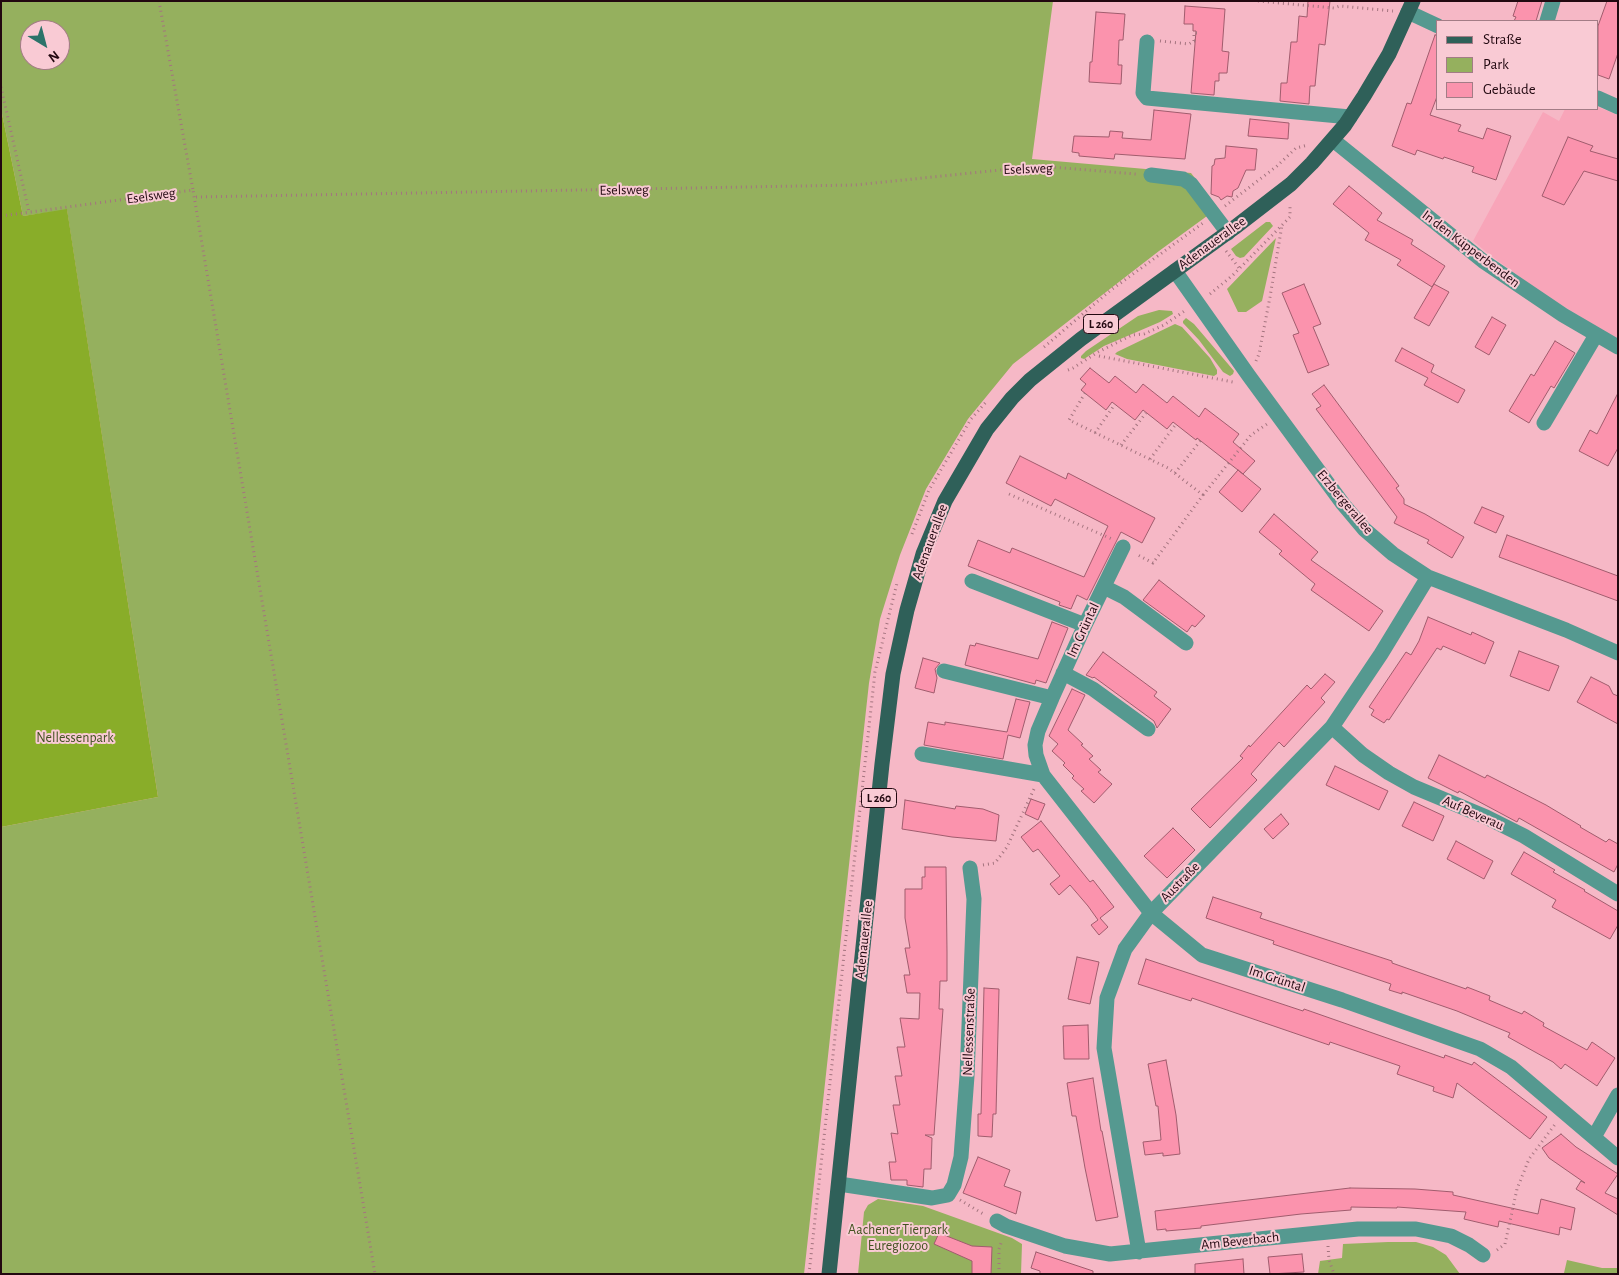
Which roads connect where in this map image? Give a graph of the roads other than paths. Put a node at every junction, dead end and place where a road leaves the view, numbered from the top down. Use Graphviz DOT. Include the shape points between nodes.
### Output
graph roads {
  1 [pos="1553,1"];
  2 [pos="1410,7"];
  3 [pos="1547,20"];
  4 [pos="1436,25"];
  5 [pos="1151,41"];
  6 [pos="1599,98"];
  7 [pos="1617,105"];
  8 [pos="1350,116"];
  9 [pos="1333,140"];
  10 [pos="1151,175"];
  11 [pos="1228,233"];
  12 [pos="1175,271"];
  13 [pos="1596,336"];
  14 [pos="1618,347"];
  15 [pos="1544,422"];
  16 [pos="1123,547"];
  17 [pos="1428,576"];
  18 [pos="972,582"];
  19 [pos="1104,587"];
  20 [pos="1084,625"];
  21 [pos="1186,642"];
  22 [pos="1618,653"];
  23 [pos="944,672"];
  24 [pos="1063,673"];
  25 [pos="1052,698"];
  26 [pos="1332,727"];
  27 [pos="1148,729"];
  28 [pos="922,754"];
  29 [pos="1042,775"];
  30 [pos="970,868"];
  31 [pos="1618,894"];
  32 [pos="1151,913"];
  33 [pos="1618,1095"];
  34 [pos="1594,1137"];
  35 [pos="1618,1158"];
  36 [pos="839,1184"];
  37 [pos="1001,1224"];
  38 [pos="1139,1252"];
  39 [pos="1483,1255"];
  40 [pos="829,1274"];
  1 -- 3 [label="street"];
  2 -- 4 [label="street"];
  2 -- 8 [label="main road, Adenauerallee / L 260" via="1389,54"];
  5 -- 8 [label="street" via="1143,93 1147,98"];
  6 -- 7 [label="street"];
  8 -- 9 [label="main road, Adenauerallee / L 260"];
  9 -- 11 [label="main road, Adenauerallee / L 260" via="1290,184"];
  9 -- 13 [label="street, In den Küpperbenden" via="1483,260"];
  10 -- 11 [label="street" via="1183,179 1191,184 1209,219"];
  11 -- 12 [label="main road, Adenauerallee / L 260"];
  12 -- 17 [label="street, Erzbergerallee" via="1343,504 1364,529 1393,554"];
  12 -- 36 [label="main road, Adenauerallee / L 260" via="1081,338 1012,398 987,429 945,501 923,554 893,674"];
  13 -- 14 [label="street, In den Küpperbenden"];
  13 -- 15 [label="street"];
  16 -- 19 [label="street, Im Grüntal"];
  17 -- 22 [label="street, Erzbergerallee"];
  17 -- 26 [label="street, Austraße"];
  18 -- 20 [label="street"];
  19 -- 20 [label="street, Im Grüntal"];
  19 -- 21 [label="street, Im Grüntal" via="1124,597"];
  20 -- 24 [label="street, Im Grüntal"];
  23 -- 25 [label="street"];
  24 -- 25 [label="street, Im Grüntal"];
  24 -- 27 [label="street, Im Grüntal" via="1093,689"];
  25 -- 29 [label="street, Im Grüntal" via="1035,744"];
  26 -- 31 [label="street, Auf Beverau" via="1389,773 1524,836"];
  26 -- 32 [label="street, Austraße"];
  28 -- 29 [label="street"];
  29 -- 32 [label="street, Im Grüntal"];
  30 -- 36 [label="street, Nellessenstraße" via="974,899 968,1076 961,1156 954,1185 948,1195 932,1198"];
  32 -- 34 [label="street, Im Grüntal" via="1202,955 1480,1049 1511,1066"];
  32 -- 38 [label="street, Austraße" via="1125,949 1107,998 1104,1048"];
  33 -- 34 [label="street"];
  34 -- 35 [label="street, Im Grüntal"];
  36 -- 40 [label="main road, Adenauerallee / L 260"];
  37 -- 38 [label="street, Am Beverbach" via="1065,1246 1110,1254"];
  38 -- 39 [label="street, Am Beverbach" via="1358,1229 1416,1229 1451,1236"];
}
